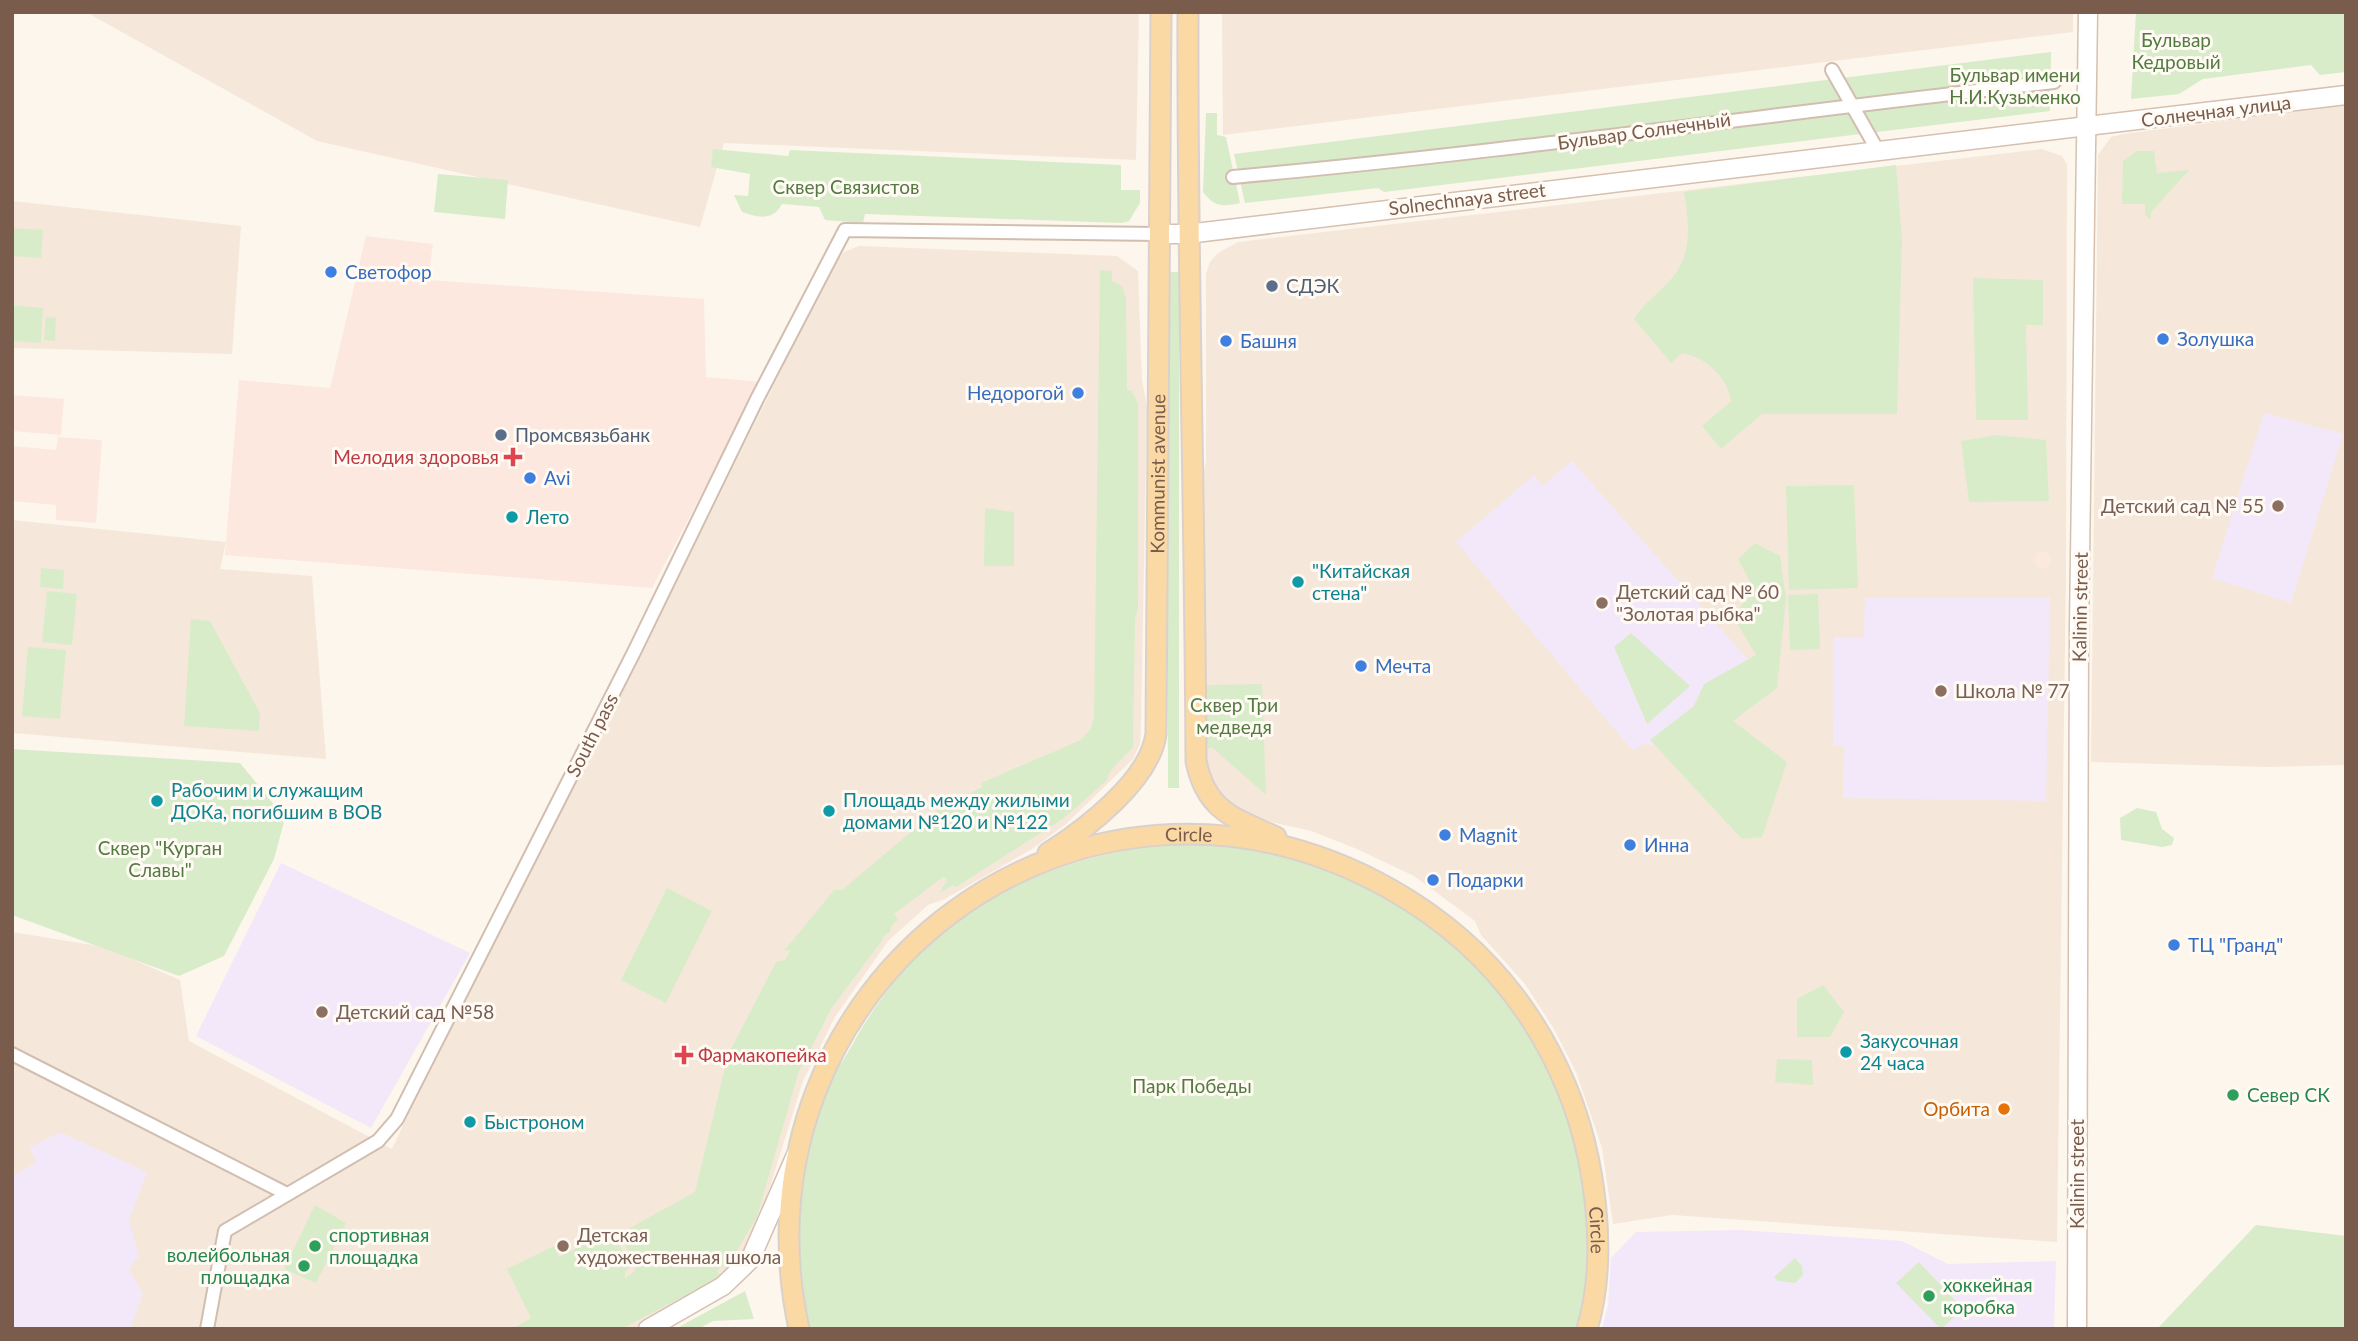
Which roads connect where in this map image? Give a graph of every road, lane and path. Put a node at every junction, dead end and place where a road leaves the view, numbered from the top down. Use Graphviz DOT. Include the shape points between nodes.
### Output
graph roads {
  1 [pos="1161,12"];
  2 [pos="1188,12"];
  3 [pos="2088,12"];
  4 [pos="1832,70"];
  5 [pos="2054,82"];
  6 [pos="2346,95"];
  7 [pos="1852,105"];
  8 [pos="2087,126"];
  9 [pos="1878,151"];
  10 [pos="1233,177"];
  11 [pos="845,230"];
  12 [pos="1159,234"];
  13 [pos="1187,234"];
  14 [pos="1302,850"];
  15 [pos="1017,872"];
  16 [pos="12,1054"];
  17 [pos="800,1146"];
  18 [pos="285,1193"];
  19 [pos="207,1329"];
  20 [pos="648,1329"];
  21 [pos="799,1329"];
  22 [pos="1587,1329"];
  23 [pos="2077,1329"];
  1 -- 12 [label="main road, Kommunist avenue"];
  2 -- 13 [label="main road, Kommunist avenue"];
  3 -- 8 [label="main road, Kalinin street"];
  4 -- 7 [label="street"];
  5 -- 7 [label="street, Бульвар Солнечный"];
  6 -- 8 [label="main road, Солнечная улица"];
  7 -- 9 [label="street"];
  7 -- 10 [label="street, Бульвар Солнечный" via="1445,158"];
  8 -- 9 [label="main road, Solnechnaya street"];
  8 -- 23 [label="main road, Kalinin street" via="2079,625"];
  9 -- 13 [label="main road, Solnechnaya street"];
  11 -- 12 [label="street, Solnechnaya street"];
  11 -- 18 [label="street, South pass" via="397,1119 384,1137"];
  12 -- 13 [label="main road, Solnechnaya street"];
  12 -- 15 [label="main road, Kommunist avenue" via="1155,745 1144,766 1106,807"];
  13 -- 14 [label="main road, Kommunist avenue" via="1196,761 1211,799 1236,819"];
  14 -- 15 [label="main road, Circle" via="1209,835 1135,836 1088,846"];
  14 -- 22 [label="main road, Circle" via="1363,874 1456,932 1485,960 1539,1030 1573,1102 1590,1171 1597,1242 1595,1293"];
  15 -- 17 [label="main road, Circle" via="953,910 895,963 859,1011 827,1066"];
  16 -- 18 [label="street"];
  17 -- 20 [label="main road" via="750,1260 723,1286"];
  17 -- 21 [label="main road, Circle" via="788,1239"];
  18 -- 19 [label="street, South pass" via="225,1231"];
}
